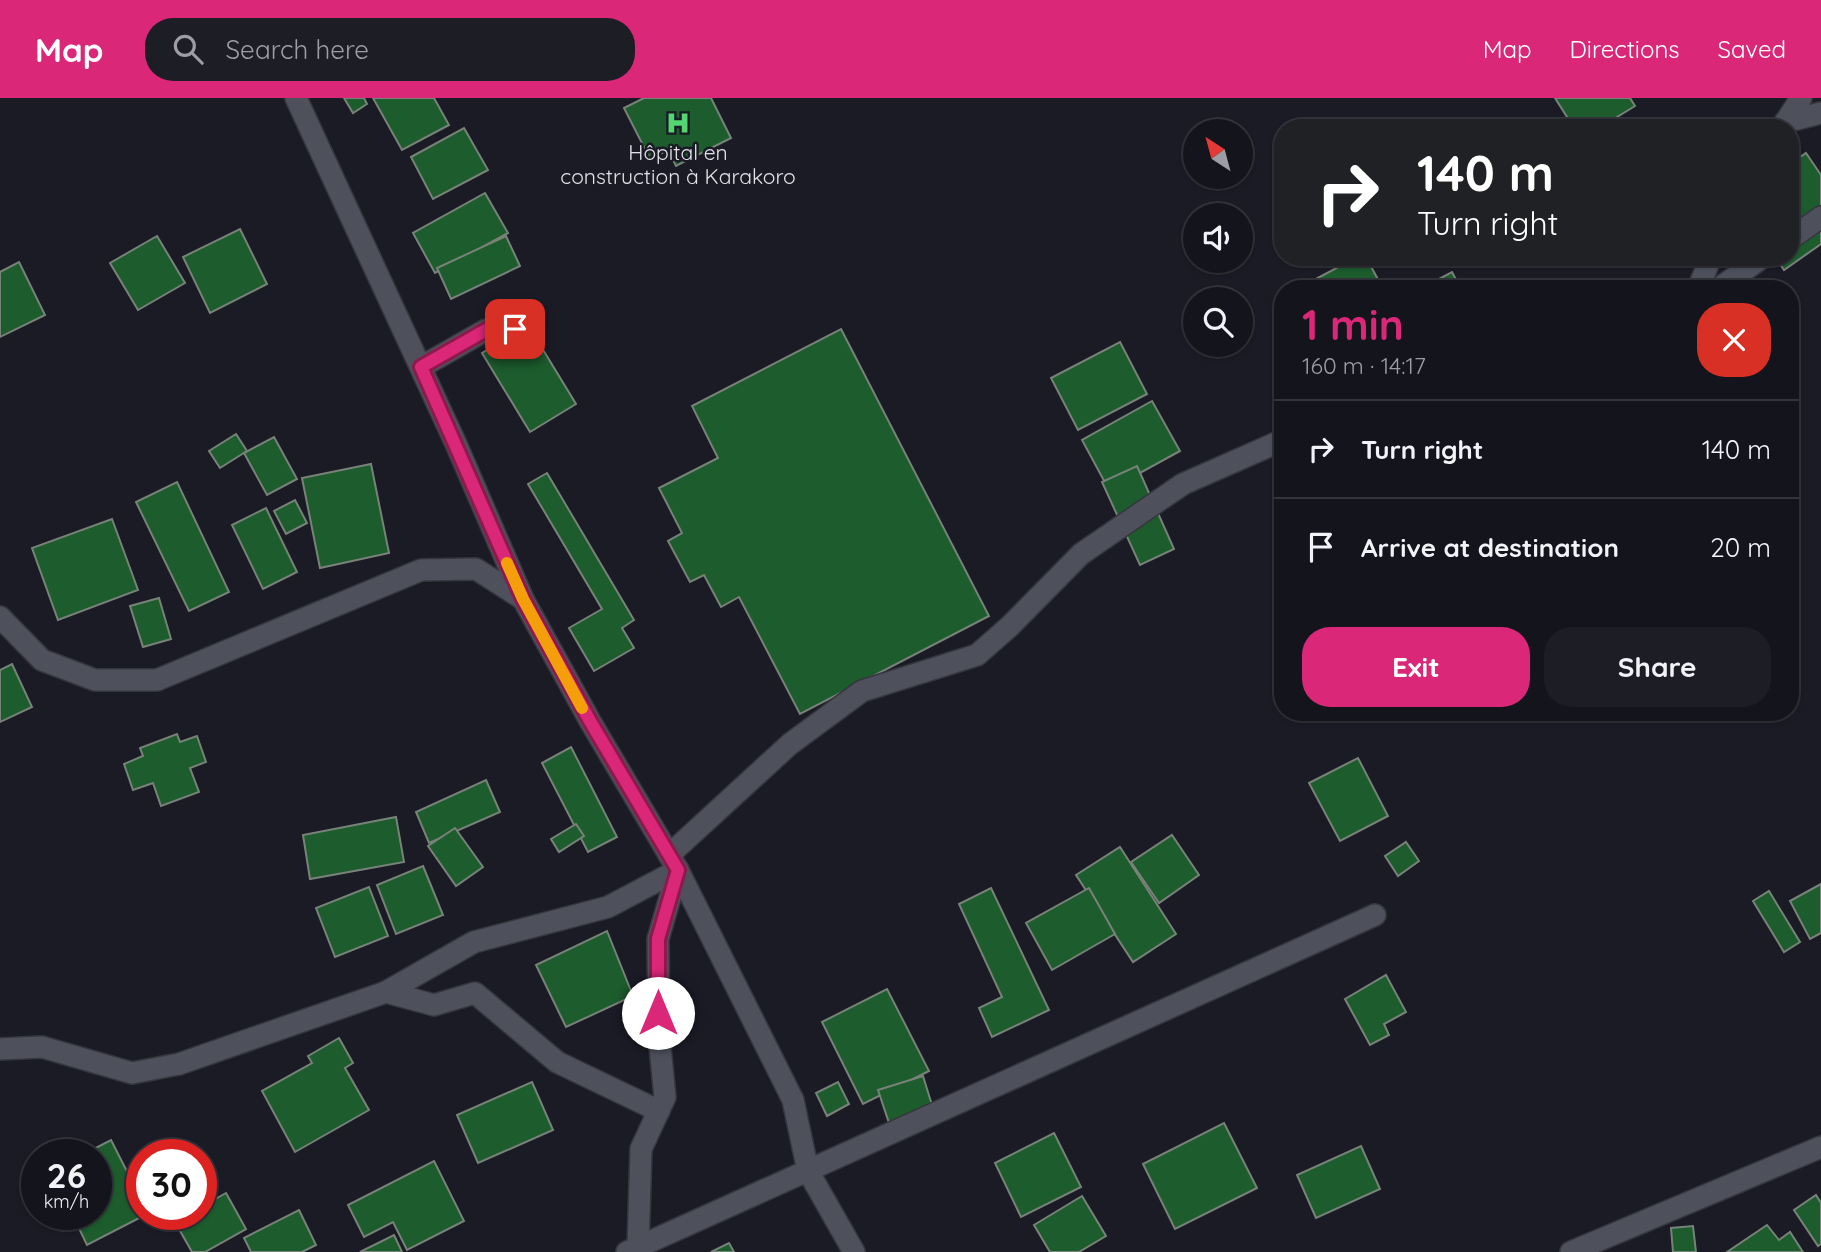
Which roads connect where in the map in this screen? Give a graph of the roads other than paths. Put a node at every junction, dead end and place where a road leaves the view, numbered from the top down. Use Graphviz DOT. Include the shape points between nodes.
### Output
graph roads {
  1 [pos="296,98"];
  2 [pos="1801,98"];
  3 [pos="1821,113"];
  4 [pos="1787,119"];
  5 [pos="1799,120"];
  6 [pos="1821,217"];
  7 [pos="1799,233"];
  8 [pos="1750,266"];
  9 [pos="1731,280"];
  10 [pos="515,329"];
  11 [pos="421,367"];
  12 [pos="1274,444"];
  13 [pos="523,599"];
  14 [pos="0,617"];
  15 [pos="673,863"];
  16 [pos="1375,915"];
  17 [pos="386,992"];
  18 [pos="0,1049"];
  19 [pos="659,1111"];
  20 [pos="1821,1147"];
  21 [pos="808,1171"];
  22 [pos="1607,1245"];
  23 [pos="633,1249"];
  24 [pos="854,1252"];
  25 [pos="1571,1252"];
  1 -- 11 [label="street"];
  2 -- 4 [label="street"];
  3 -- 5 [label="street"];
  6 -- 7 [label="street"];
  8 -- 9 [label="street"];
  10 -- 11 [label="street" via="486,330"];
  11 -- 13 [label="street"];
  12 -- 15 [label="street" via="1184,484 1081,554 977,655 862,691 790,744"];
  13 -- 14 [label="street" via="476,569 421,570 157,680 95,680 42,660"];
  13 -- 15 [label="street"];
  15 -- 17 [label="street" via="608,906 474,942"];
  15 -- 19 [label="street" via="658,939 665,1097"];
  15 -- 21 [label="street" via="793,1100"];
  16 -- 21 [label="street"];
  17 -- 18 [label="street" via="179,1064 132,1073 42,1047"];
  17 -- 19 [label="street" via="434,1005 475,993 557,1062"];
  19 -- 23 [label="street" via="641,1149"];
  20 -- 22 [label="street"];
  21 -- 23 [label="street"];
  21 -- 24 [label="street"];
  22 -- 25 [label="street"];
}
